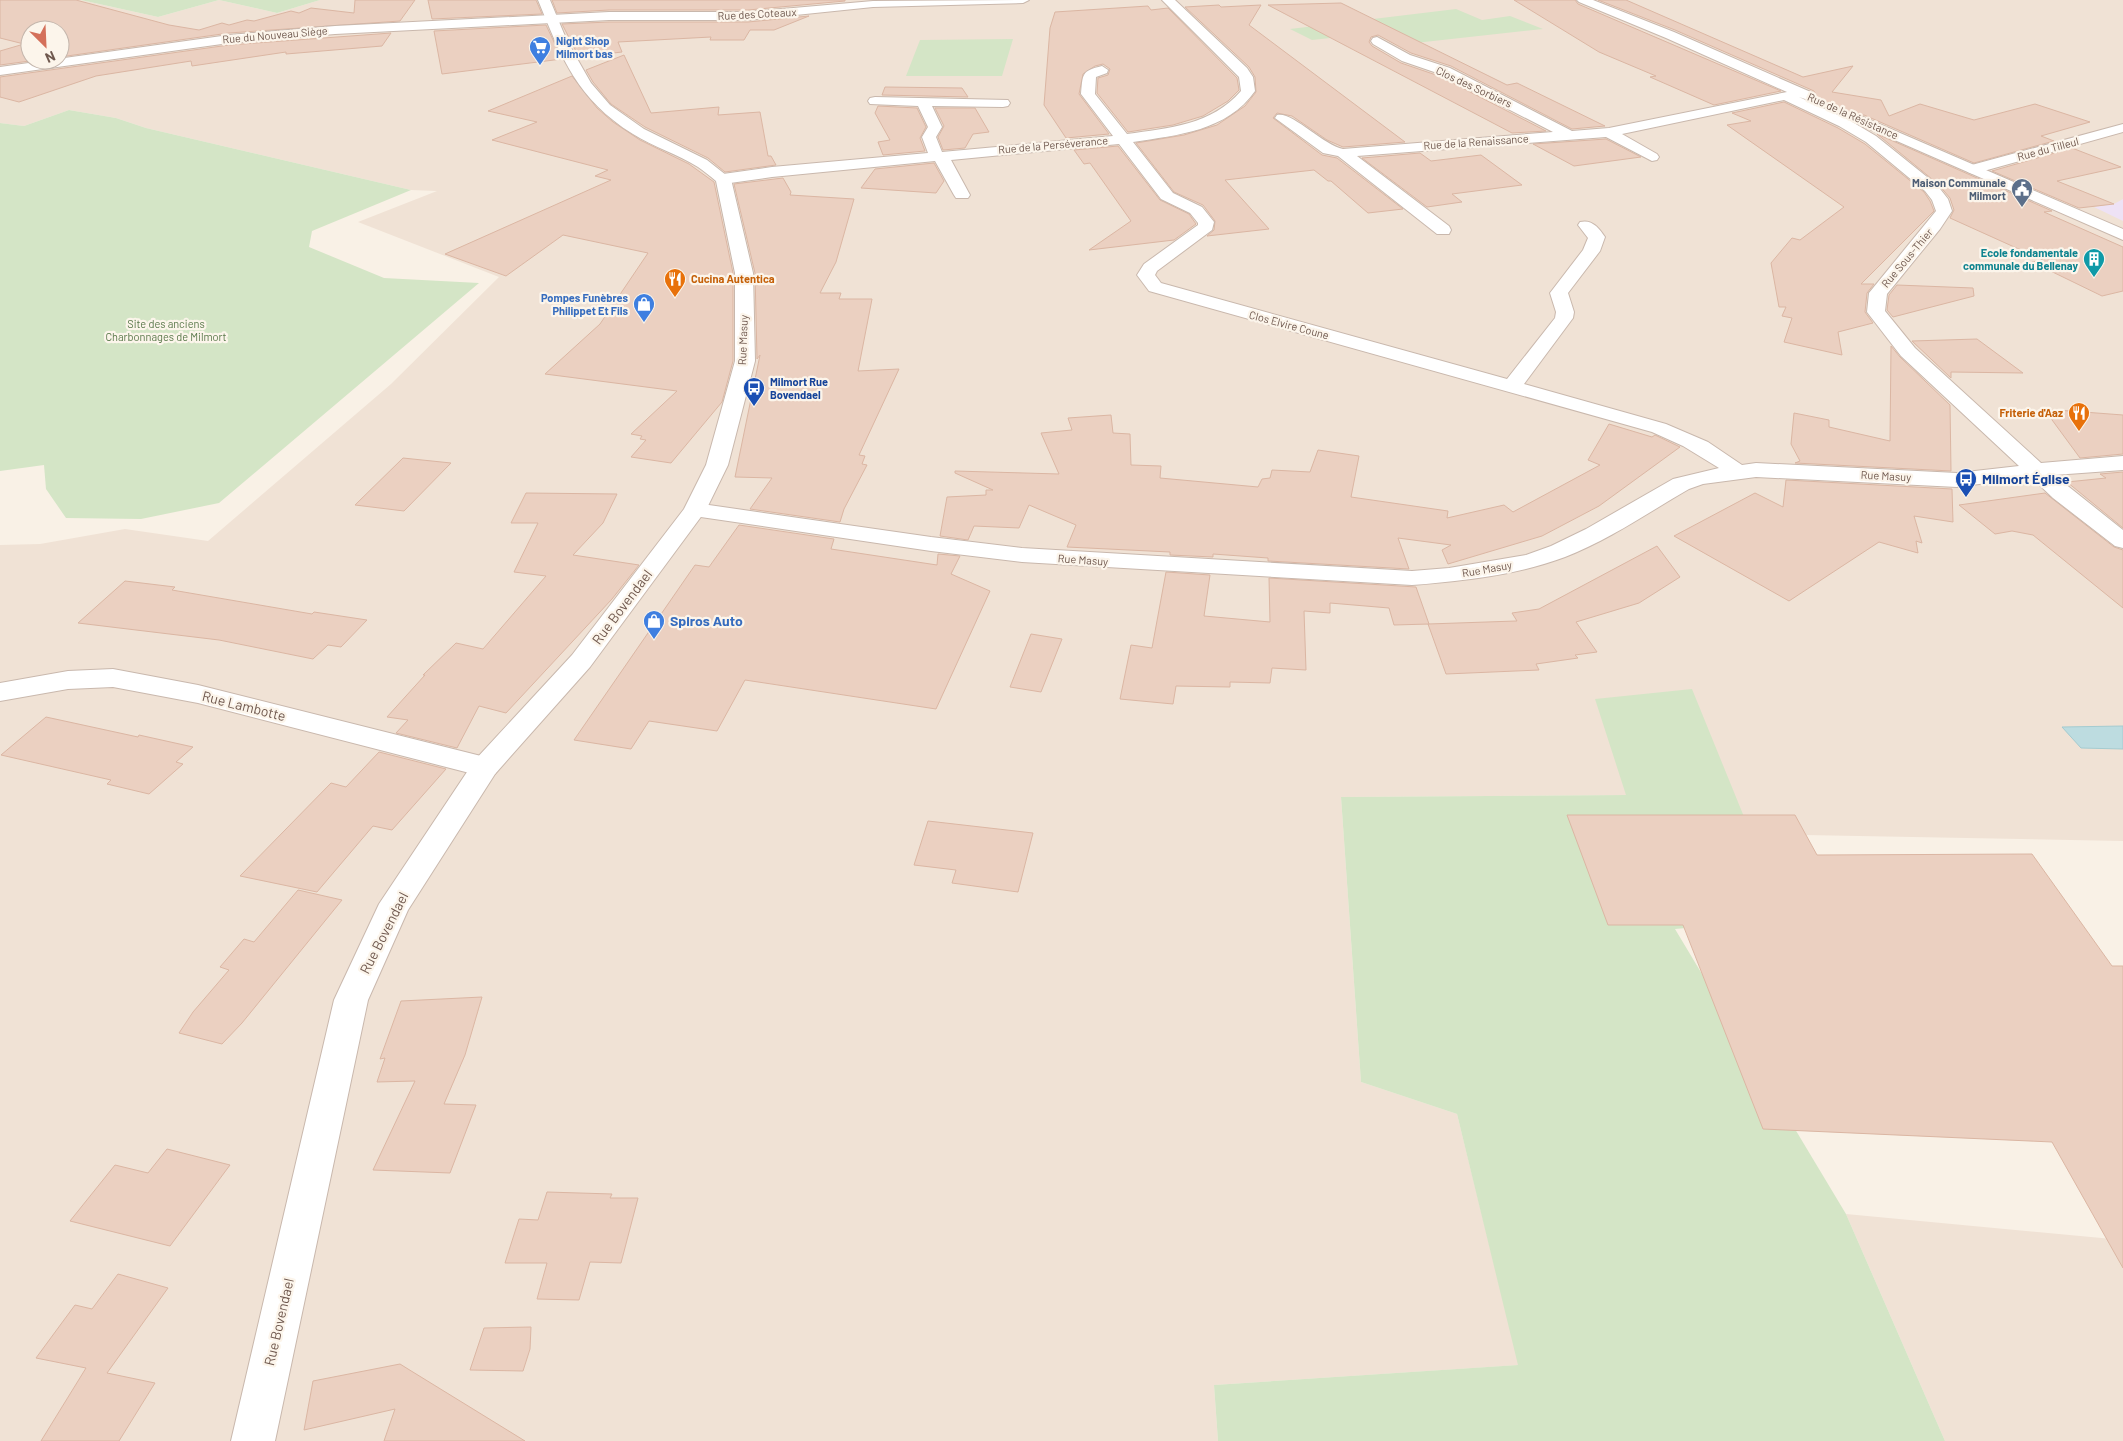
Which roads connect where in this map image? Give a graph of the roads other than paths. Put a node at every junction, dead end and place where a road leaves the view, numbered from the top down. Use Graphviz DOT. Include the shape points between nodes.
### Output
graph roads {
  1 [pos="544,0"];
  2 [pos="1023,0"];
  3 [pos="1168,0"];
  4 [pos="1582,0"];
  5 [pos="552,20"];
  6 [pos="1377,41"];
  7 [pos="1102,70"];
  8 [pos="0,71"];
  9 [pos="1793,94"];
  10 [pos="875,101"];
  11 [pos="924,103"];
  12 [pos="1003,103"];
  13 [pos="1282,118"];
  14 [pos="2123,128"];
  15 [pos="1609,132"];
  16 [pos="1570,135"];
  17 [pos="1123,139"];
  18 [pos="1343,153"];
  19 [pos="939,156"];
  20 [pos="1652,157"];
  21 [pos="1973,169"];
  22 [pos="722,179"];
  23 [pos="962,195"];
  24 [pos="1586,225"];
  25 [pos="1443,230"];
  26 [pos="2123,235"];
  27 [pos="1512,387"];
  28 [pos="2123,463"];
  29 [pos="2036,470"];
  30 [pos="1738,472"];
  31 [pos="695,510"];
  32 [pos="2123,541"];
  33 [pos="0,692"];
  34 [pos="485,767"];
  35 [pos="253,1441"];
  1 -- 5 [label="street"];
  2 -- 5 [label="street, Rue des Coteaux" via="873,4 748,16"];
  3 -- 17 [label="street, Rue de la Perséverance" via="1242,71 1248,91 1229,111 1202,123"];
  4 -- 9 [label="street, Rue de la Résistance" via="1670,34"];
  5 -- 8 [label="street, Rue du Nouveau Siège" via="259,36"];
  5 -- 22 [label="street" via="585,85 604,108 639,132 702,163"];
  6 -- 16 [label="street, Clos des Sorbiers" via="1406,58 1445,71"];
  7 -- 17 [label="street" via="1089,76 1088,94"];
  9 -- 15 [label="street, Rue de la Renaissance"];
  9 -- 21 [label="street, Rue de la Résistance"];
  9 -- 29 [label="street, Rue Sous-Thier" via="1871,139 1920,178 1940,199 1944,211 1878,293 1876,312 1908,352"];
  10 -- 11 [label="street"];
  11 -- 12 [label="street"];
  11 -- 19 [label="street" via="935,127 928,137"];
  13 -- 18 [label="street" via="1328,150"];
  14 -- 21 [label="street, Rue du Tilleul"];
  15 -- 16 [label="street, Rue de la Renaissance"];
  15 -- 20 [label="street"];
  16 -- 18 [label="street, Rue de la Renaissance"];
  17 -- 19 [label="street, Rue de la Perséverance"];
  17 -- 27 [label="street, Clos Elvire Coune" via="1167,196 1196,210 1206,222 1206,227 1150,268 1146,275 1155,287"];
  18 -- 25 [label="street"];
  19 -- 22 [label="street, Rue de la Perséverance"];
  19 -- 23 [label="street"];
  21 -- 26 [label="street, Rue de la Résistance"];
  22 -- 31 [label="street, Rue Masuy" via="744,273 745,361 717,465"];
  24 -- 27 [label="street" via="1598,237 1559,293 1564,318"];
  27 -- 30 [label="street, Clos Elvire Coune" via="1679,435"];
  28 -- 29 [label="street, Rue Masuy"];
  29 -- 30 [label="street, Rue Masuy" via="1957,480 1756,470"];
  29 -- 32 [label="street"];
  30 -- 31 [label="street, Rue Masuy" via="1682,484 1594,534 1530,561 1412,578 1031,556"];
  31 -- 34 [label="street, Rue Bovendael" via="582,661"];
  33 -- 34 [label="street, Rue Lambotte" via="68,680 113,678 198,694"];
  34 -- 35 [label="street, Rue Bovendael" via="395,904 351,1000"];
}
